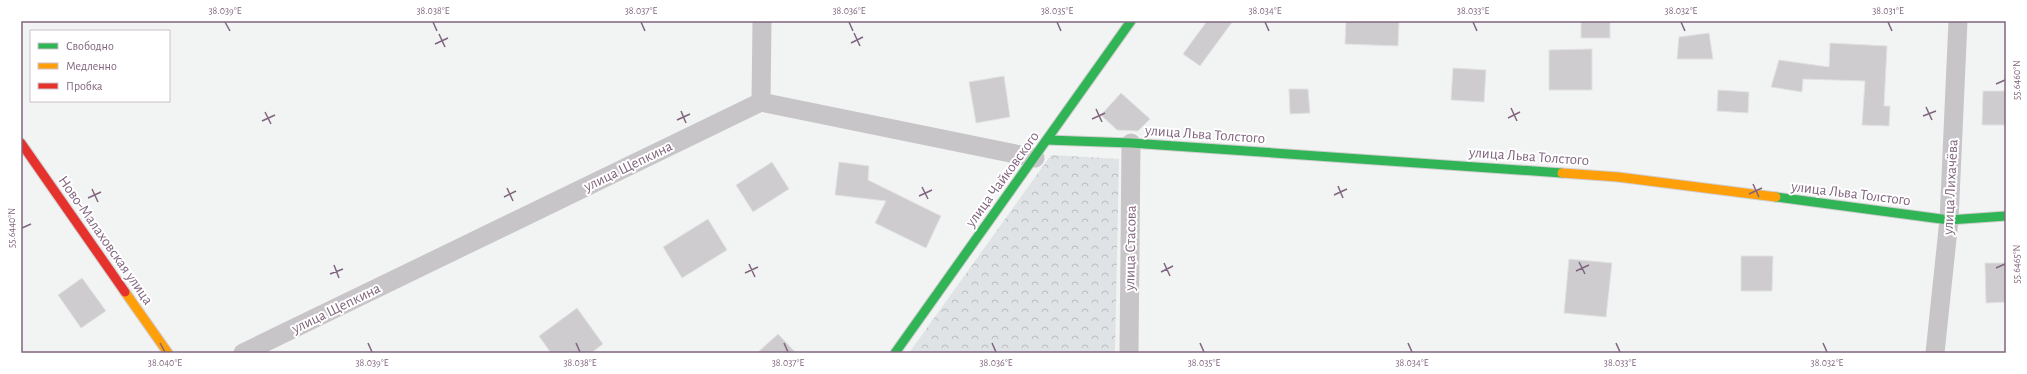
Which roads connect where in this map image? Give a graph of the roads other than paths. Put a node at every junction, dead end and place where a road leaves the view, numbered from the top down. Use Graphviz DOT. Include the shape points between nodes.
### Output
graph roads {
  1 [pos="762,21"];
  2 [pos="1131,21"];
  3 [pos="1958,21"];
  4 [pos="762,102"];
  5 [pos="1047,140"];
  6 [pos="21,143"];
  7 [pos="1131,143"];
  8 [pos="1035,158"];
  9 [pos="2006,216"];
  10 [pos="1949,220"];
  11 [pos="168,353"];
  12 [pos="243,353"];
  13 [pos="895,353"];
  14 [pos="1129,353"];
  15 [pos="1935,353"];
  1 -- 4 [label="street"];
  2 -- 5 [label="street, улица Чайковского"];
  3 -- 10 [label="street, улица Лихачёва"];
  4 -- 8 [label="street"];
  4 -- 12 [label="street, улица Щепкина"];
  5 -- 7 [label="street, улица Льва Толстого"];
  5 -- 8 [label="street, улица Чайковского"];
  6 -- 11 [label="street, Ново-Малаховская улица"];
  7 -- 10 [label="street, улица Льва Толстого" via="1618,177"];
  7 -- 14 [label="street, улица Стасова"];
  8 -- 13 [label="street, улица Чайковского"];
  9 -- 10 [label="street, улица Льва Толстого"];
  10 -- 15 [label="street, улица Лихачёва"];
}
